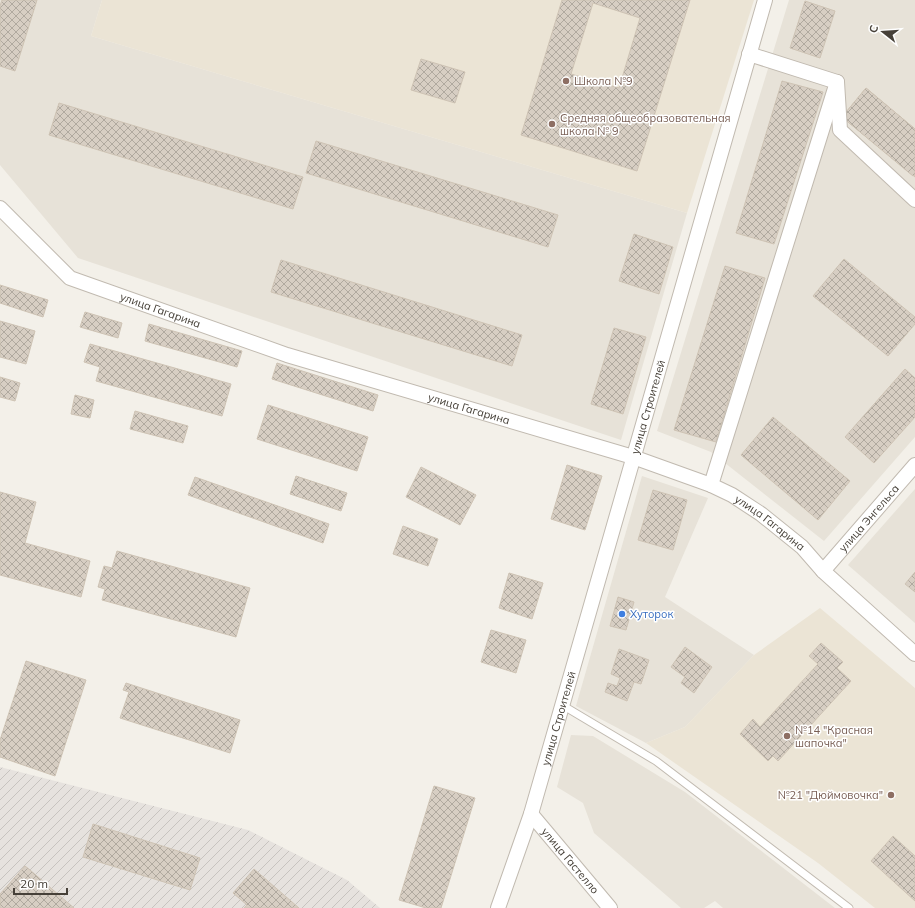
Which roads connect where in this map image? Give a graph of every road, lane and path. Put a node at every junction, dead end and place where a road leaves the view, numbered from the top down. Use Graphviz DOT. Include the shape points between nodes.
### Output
graph roads {
  1 [pos="766,0"];
  2 [pos="750,54"];
  3 [pos="837,82"];
  4 [pos="915,200"];
  5 [pos="0,208"];
  6 [pos="633,457"];
  7 [pos="915,465"];
  8 [pos="711,485"];
  9 [pos="823,571"];
  10 [pos="915,654"];
  11 [pos="562,705"];
  12 [pos="531,814"];
  13 [pos="498,908"];
  14 [pos="610,908"];
  15 [pos="849,908"];
  1 -- 2 [label="street, улица Строителей"];
  2 -- 3 [label="street"];
  2 -- 6 [label="street, улица Строителей"];
  3 -- 4 [label="street" via="840,130"];
  3 -- 8 [label="street"];
  5 -- 6 [label="street, улица Гагарина" via="70,278 287,355"];
  6 -- 8 [label="street, улица Гагарина"];
  6 -- 11 [label="street, улица Строителей"];
  7 -- 9 [label="street, улица Энгельса"];
  8 -- 9 [label="street, улица Гагарина" via="761,514 802,547"];
  9 -- 10 [label="street, улица Гагарина"];
  11 -- 12 [label="street, улица Строителей"];
  11 -- 15 [label="lane" via="656,761"];
  12 -- 13 [label="street, улица Строителей"];
  12 -- 14 [label="street, улица Гастелло"];
}
